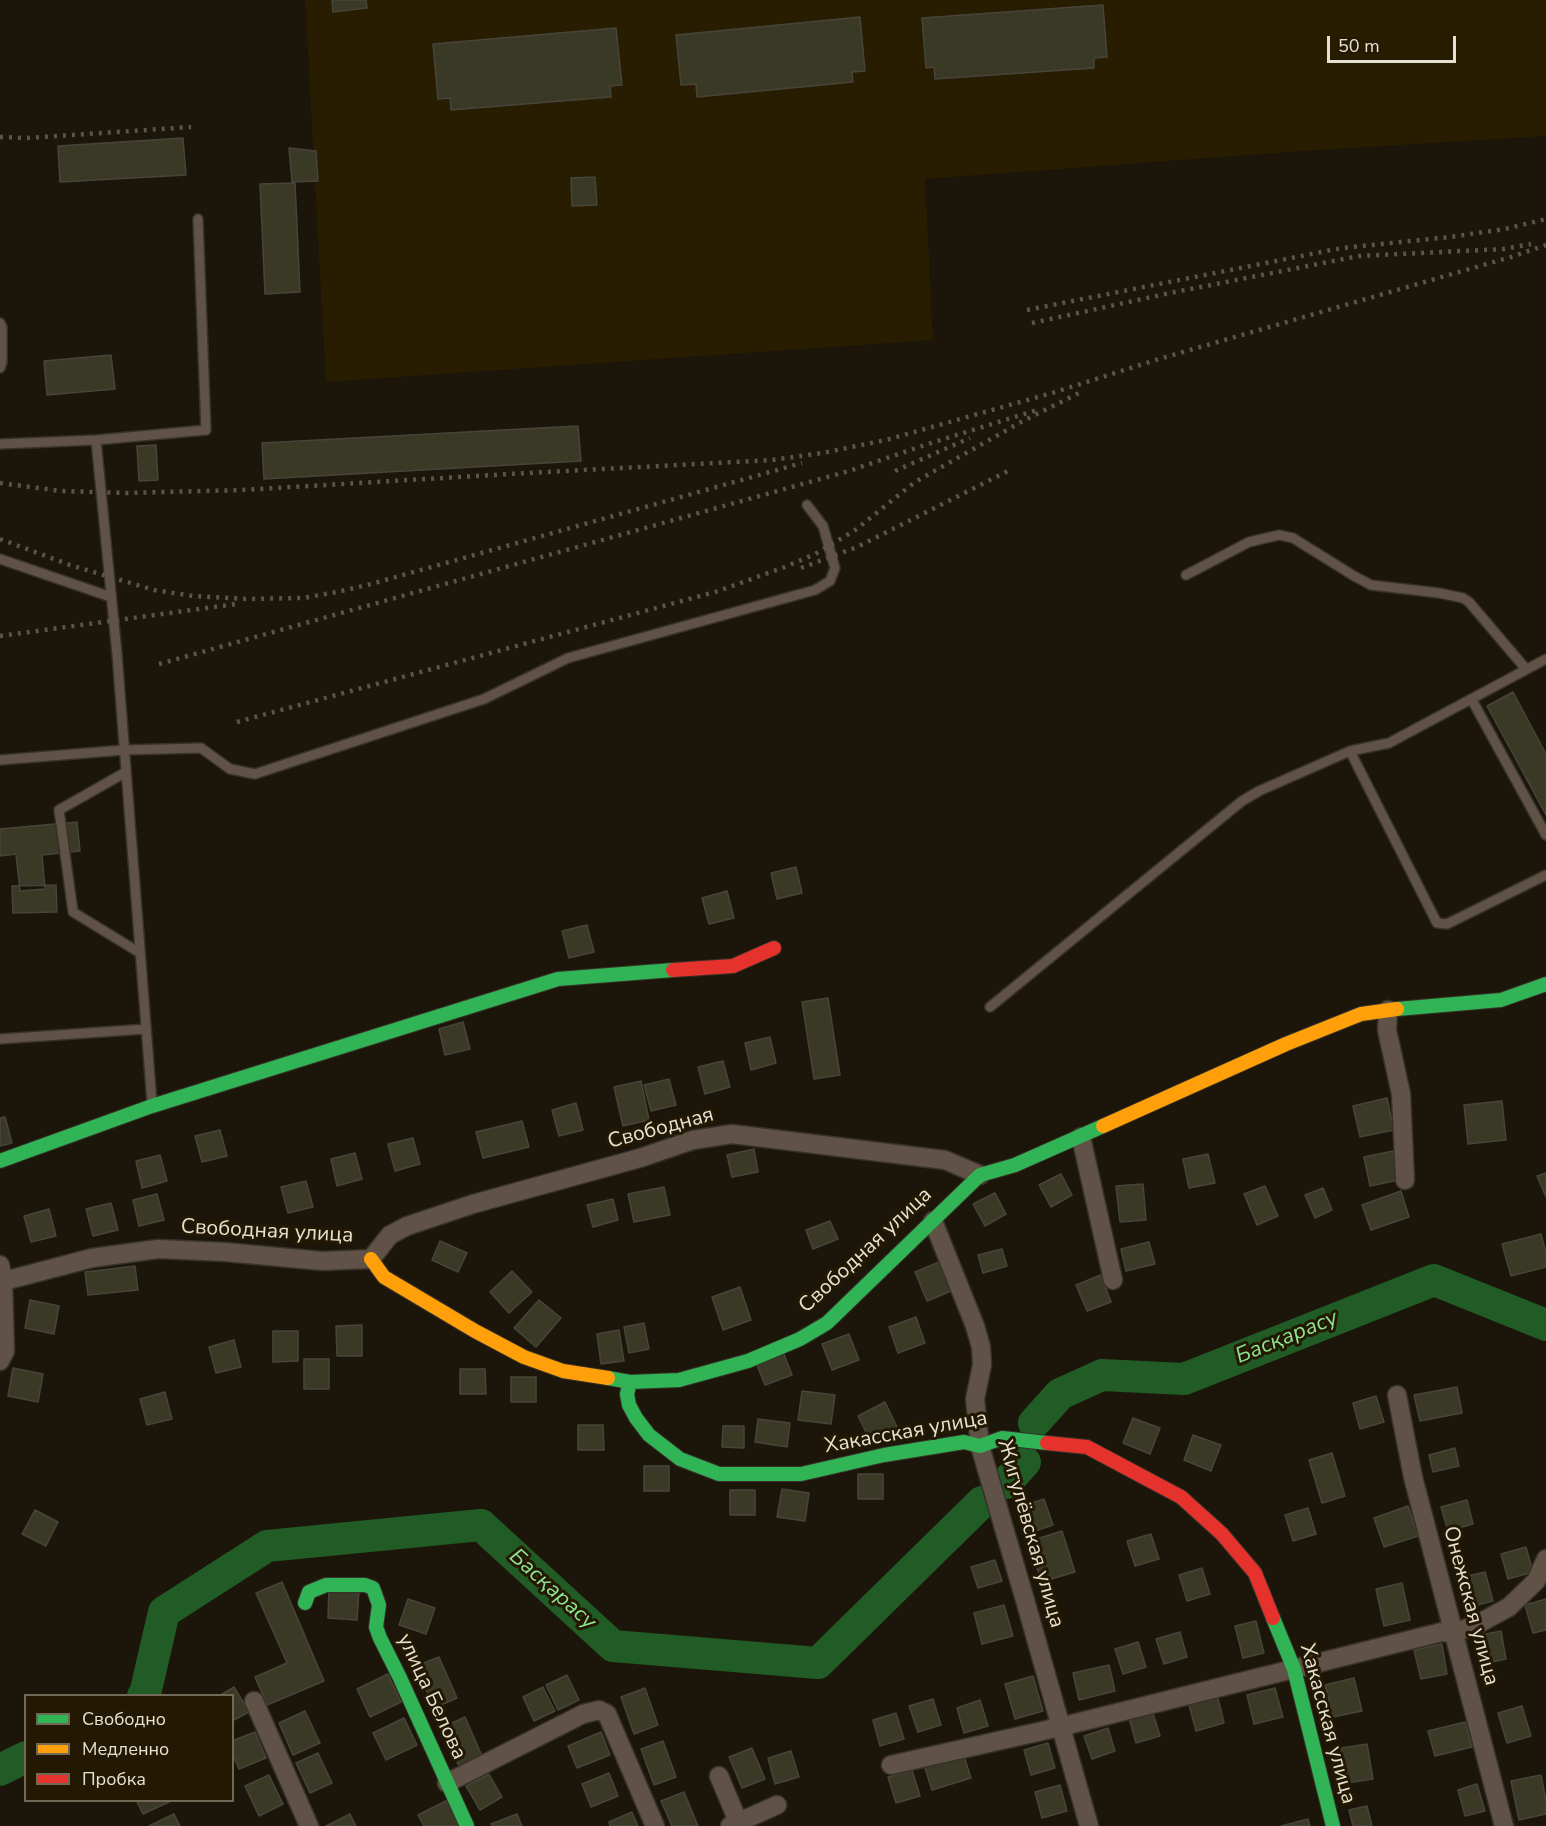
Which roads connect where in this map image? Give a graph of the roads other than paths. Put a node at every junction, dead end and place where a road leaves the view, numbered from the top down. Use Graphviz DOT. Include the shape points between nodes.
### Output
graph roads {
  1 [pos="198,219"];
  2 [pos="0,323"];
  3 [pos="0,368"];
  4 [pos="96,440"];
  5 [pos="0,444"];
  6 [pos="807,505"];
  7 [pos="0,559"];
  8 [pos="1186,575"];
  9 [pos="111,597"];
  10 [pos="1546,659"];
  11 [pos="1526,669"];
  12 [pos="1472,700"];
  13 [pos="124,750"];
  14 [pos="1350,752"];
  15 [pos="0,760"];
  16 [pos="126,772"];
  17 [pos="1546,834"];
  18 [pos="1546,875"];
  19 [pos="774,948"];
  20 [pos="140,953"];
  21 [pos="1546,984"];
  22 [pos="990,1007"];
  23 [pos="1388,1010"];
  24 [pos="146,1029"];
  25 [pos="0,1039"];
  26 [pos="152,1106"];
  27 [pos="1081,1137"];
  28 [pos="0,1161"];
  29 [pos="980,1175"];
  30 [pos="1405,1180"];
  31 [pos="933,1221"];
  32 [pos="370,1259"];
  33 [pos="1,1276"];
  34 [pos="1113,1280"];
  35 [pos="0,1361"];
  36 [pos="630,1382"];
  37 [pos="1397,1395"];
  38 [pos="980,1446"];
  39 [pos="1546,1559"];
  40 [pos="305,1603"];
  41 [pos="1453,1633"];
  42 [pos="1294,1669"];
  43 [pos="254,1701"];
  44 [pos="1060,1727"];
  45 [pos="891,1765"];
  46 [pos="719,1776"];
  47 [pos="447,1783"];
  48 [pos="777,1805"];
  49 [pos="736,1825"];
  50 [pos="309,1826"];
  51 [pos="467,1826"];
  52 [pos="655,1826"];
  53 [pos="1089,1826"];
  54 [pos="1333,1826"];
  55 [pos="1504,1826"];
  1 -- 4 [label="lane" via="206,430"];
  2 -- 3 [label="lane"];
  4 -- 5 [label="lane"];
  4 -- 9 [label="lane"];
  6 -- 13 [label="lane" via="823,526 835,567 830,581 816,590 568,658 484,699 255,774 230,769 201,748"];
  7 -- 9 [label="lane"];
  8 -- 11 [label="lane" via="1249,542 1279,535 1293,538 1371,585 1462,598"];
  9 -- 13 [label="lane"];
  10 -- 11 [label="lane"];
  11 -- 12 [label="lane"];
  12 -- 14 [label="lane" via="1389,743"];
  12 -- 17 [label="lane"];
  13 -- 15 [label="lane"];
  13 -- 16 [label="lane"];
  14 -- 18 [label="lane" via="1437,923 1447,924"];
  14 -- 22 [label="lane" via="1242,801"];
  16 -- 20 [label="lane"];
  16 -- 20 [label="lane" via="59,810 73,912"];
  19 -- 26 [label="street" via="733,966 558,979"];
  20 -- 24 [label="lane"];
  21 -- 23 [label="street, Свободная улица" via="1501,1000"];
  23 -- 27 [label="street, Свободная улица" via="1361,1014 1286,1044"];
  23 -- 30 [label="street" via="1387,1030 1401,1095"];
  24 -- 25 [label="lane"];
  24 -- 26 [label="lane"];
  26 -- 28 [label="street"];
  27 -- 29 [label="street, Свободная улица"];
  27 -- 34 [label="street"];
  29 -- 31 [label="street, Свободная улица"];
  29 -- 32 [label="street, Свободная" via="945,1160 732,1134 693,1140 407,1226 390,1235"];
  31 -- 36 [label="street, Свободная улица" via="827,1323 800,1339 748,1361 679,1380"];
  31 -- 38 [label="street, Жигулёвская улица" via="981,1347 982,1365 975,1399"];
  32 -- 33 [label="street, Свободная улица" via="322,1261 158,1249"];
  32 -- 36 [label="street, Свободная улица" via="384,1277 524,1357 563,1371"];
  33 -- 35 [label="street" via="5,1351"];
  36 -- 38 [label="street, Хакасская улица" via="629,1405 649,1435 680,1459 718,1474 801,1474 964,1442"];
  37 -- 41 [label="street, Онежская улица" via="1413,1477"];
  38 -- 42 [label="street, Хакасская улица" via="1002,1438 1087,1447 1181,1497 1222,1534 1255,1573"];
  38 -- 44 [label="street, Жигулёвская улица"];
  39 -- 41 [label="street" via="1536,1581 1509,1607"];
  40 -- 47 [label="street, улица Белова" via="309,1592 326,1585 373,1588 379,1605 376,1627 380,1638"];
  41 -- 42 [label="street" via="1442,1632"];
  41 -- 55 [label="street, Онежская улица"];
  42 -- 44 [label="street"];
  42 -- 54 [label="street, Хакасская улица"];
  43 -- 50 [label="street"];
  44 -- 45 [label="street"];
  44 -- 53 [label="street, Жигулёвская улица"];
  46 -- 49 [label="street"];
  47 -- 51 [label="street, улица Белова"];
  47 -- 52 [label="street" via="583,1714 599,1710 607,1714"];
  48 -- 49 [label="street"];
}
